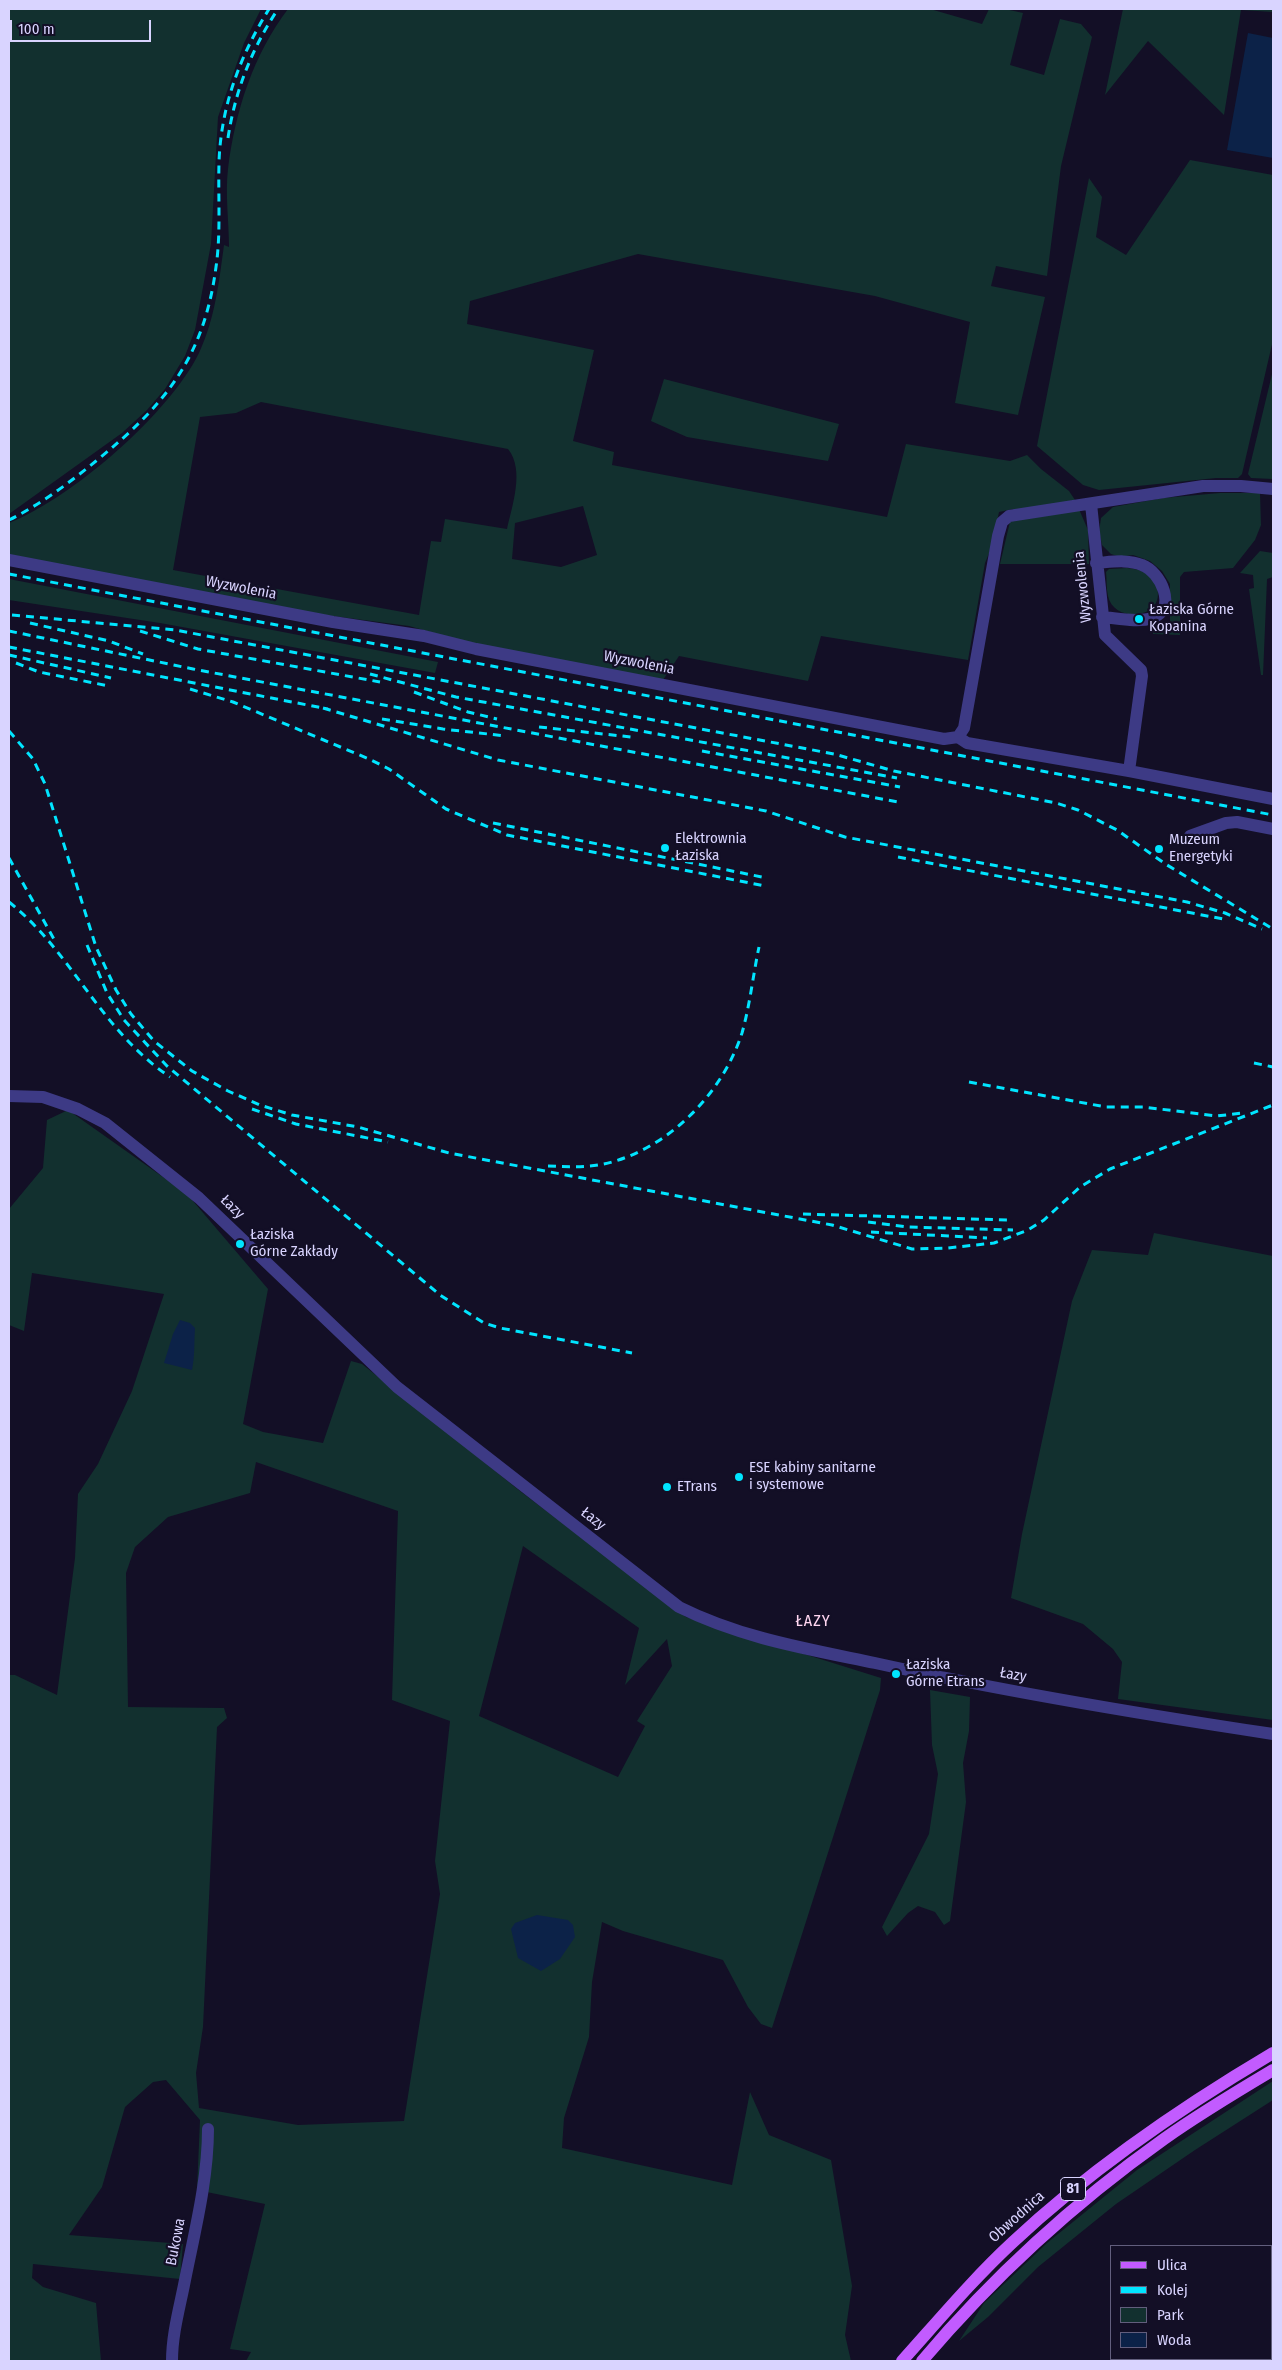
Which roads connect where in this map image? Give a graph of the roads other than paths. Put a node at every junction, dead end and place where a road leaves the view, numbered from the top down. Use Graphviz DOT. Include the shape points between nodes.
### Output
graph roads {
  1 [pos="1273,489"];
  2 [pos="1090,504"];
  3 [pos="9,560"];
  4 [pos="1096,563"];
  5 [pos="1102,617"];
  6 [pos="958,737"];
  7 [pos="1130,771"];
  8 [pos="1273,799"];
  9 [pos="1273,829"];
  10 [pos="1190,836"];
  11 [pos="9,1096"];
  12 [pos="1273,1734"];
  13 [pos="1273,2053"];
  14 [pos="1273,2070"];
  15 [pos="208,2129"];
  16 [pos="172,2361"];
  17 [pos="902,2361"];
  18 [pos="922,2361"];
  1 -- 2 [label="street" via="1203,486"];
  2 -- 4 [label="street, Wyzwolenia"];
  2 -- 6 [label="street" via="1009,516 1002,522 964,728"];
  3 -- 6 [label="street, Wyzwolenia" via="333,622 424,636 476,649 935,737"];
  4 -- 5 [label="street, Wyzwolenia"];
  4 -- 5 [label="street" via="1130,561 1144,565 1156,573 1164,587 1160,613 1151,619"];
  5 -- 7 [label="street, Wyzwolenia" via="1104,635 1141,670"];
  6 -- 7 [label="street, Wyzwolenia" via="967,743"];
  7 -- 8 [label="street, Wyzwolenia"];
  9 -- 10 [label="street" via="1237,822"];
  11 -- 12 [label="street, Łazy" via="43,1097 106,1123 199,1198 396,1387 679,1607 711,1623 756,1637 970,1684"];
  13 -- 17 [label="main road, Obwodnica / 81" via="1170,2116 1076,2186 1004,2250"];
  14 -- 18 [label="main road, Obwodnica / 81" via="1165,2138 1084,2199 1002,2272"];
  15 -- 16 [label="street, Bukowa" via="208,2153 172,2342"];
}
